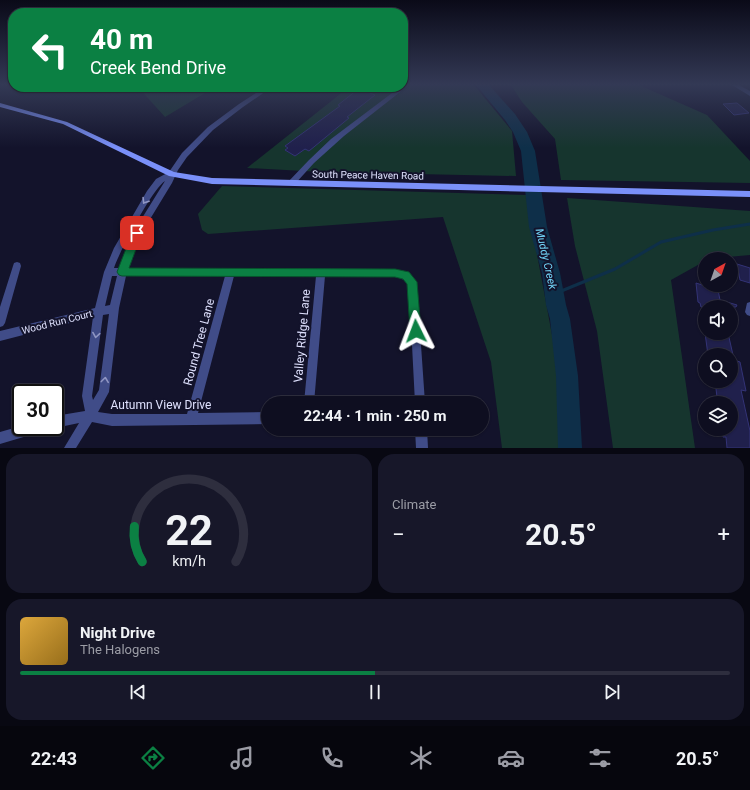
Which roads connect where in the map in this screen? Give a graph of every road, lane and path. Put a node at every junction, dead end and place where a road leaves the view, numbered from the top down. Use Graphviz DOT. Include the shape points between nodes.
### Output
graph roads {
  1 [pos="3,106"];
  2 [pos="241,106"];
  3 [pos="381,106"];
  4 [pos="172,174"];
  5 [pos="291,183"];
  6 [pos="750,194"];
  7 [pos="17,266"];
  8 [pos="108,272"];
  9 [pos="122,272"];
  10 [pos="231,272"];
  11 [pos="321,272"];
  12 [pos="750,306"];
  13 [pos="114,308"];
  14 [pos="99,311"];
  15 [pos="750,312"];
  16 [pos="0,323"];
  17 [pos="0,336"];
  18 [pos="310,396"];
  19 [pos="420,396"];
  20 [pos="91,416"];
  21 [pos="191,418"];
  22 [pos="261,418"];
  23 [pos="64,420"];
  24 [pos="12,434"];
  25 [pos="421,436"];
  26 [pos="0,438"];
  27 [pos="70,448"];
  28 [pos="422,448"];
  1 -- 4 [label="main road, South Peace Haven Road" via="65,123"];
  2 -- 4 [label="street" via="209,131"];
  3 -- 5 [label="street" via="309,163"];
  4 -- 5 [label="main road, South Peace Haven Road" via="212,181"];
  4 -- 8 [label="street, one-way" via="159,181 150,193 118,248"];
  4 -- 9 [label="street" via="137,233"];
  5 -- 6 [label="main road, South Peace Haven Road"];
  7 -- 16 [label="street"];
  8 -- 9 [label="street"];
  8 -- 14 [label="street"];
  9 -- 10 [label="street"];
  9 -- 13 [label="street"];
  10 -- 11 [label="street"];
  10 -- 21 [label="street, Round Tree Lane"];
  11 -- 18 [label="street, Valley Ridge Lane"];
  11 -- 19 [label="street" via="395,273 410,278 413,287"];
  12 -- 15 [label="street"];
  13 -- 14 [label="street, Wood Run Court"];
  20 -- 13 [label="street, one-way" via="104,392"];
  14 -- 17 [label="street, Wood Run Court"];
  14 -- 20 [label="street, one-way" via="87,396"];
  20 -- 21 [label="street, Autumn View Drive" via="112,420"];
  20 -- 23 [label="street, Autumn View Drive"];
  20 -- 27 [label="street"];
  21 -- 22 [label="street, Autumn View Drive"];
  24 -- 26 [label="street"];
  25 -- 28 [label="street"];
}
